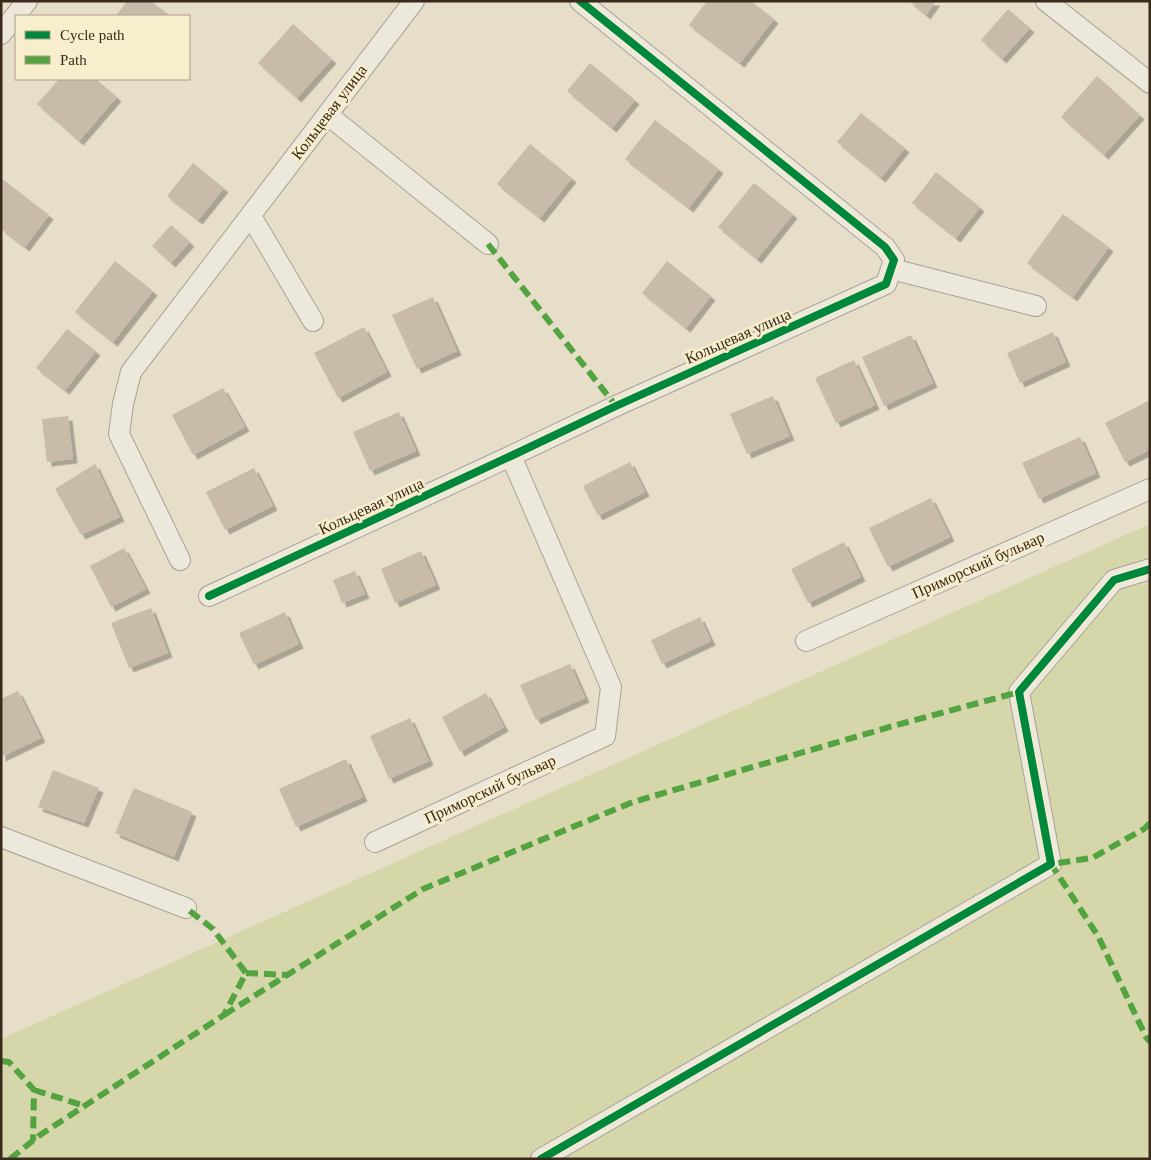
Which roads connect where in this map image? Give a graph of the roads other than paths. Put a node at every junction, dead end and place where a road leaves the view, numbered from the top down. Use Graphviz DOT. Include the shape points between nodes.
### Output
graph roads {
  1 [pos="27,1"];
  2 [pos="414,1"];
  3 [pos="580,1"];
  4 [pos="1046,1"];
  5 [pos="16,15"];
  6 [pos="15,16"];
  7 [pos="1,34"];
  8 [pos="1150,83"];
  9 [pos="328,115"];
  10 [pos="251,216"];
  11 [pos="488,244"];
  12 [pos="892,269"];
  13 [pos="1036,306"];
  14 [pos="314,321"];
  15 [pos="511,456"];
  16 [pos="1150,489"];
  17 [pos="180,560"];
  18 [pos="1150,569"];
  19 [pos="210,596"];
  20 [pos="806,642"];
  21 [pos="1,837"];
  22 [pos="375,842"];
  23 [pos="186,908"];
  24 [pos="541,1159"];
  1 -- 5 [label="street"];
  2 -- 9 [label="street, Кольцевая улица"];
  3 -- 12 [label="street" via="885,247 894,260"];
  4 -- 8 [label="street"];
  6 -- 7 [label="street"];
  9 -- 10 [label="street, Кольцевая улица"];
  9 -- 11 [label="street"];
  10 -- 14 [label="street"];
  10 -- 17 [label="street, Кольцевая улица" via="131,372 123,404 119,434"];
  12 -- 13 [label="street"];
  12 -- 15 [label="street, Кольцевая улица" via="886,284"];
  15 -- 19 [label="street, Кольцевая улица"];
  15 -- 22 [label="street, Приморский бульвар" via="611,688 605,736"];
  16 -- 20 [label="street, Приморский бульвар"];
  18 -- 24 [label="street" via="1114,580 1019,692 1051,864"];
  21 -- 23 [label="street"];
}
